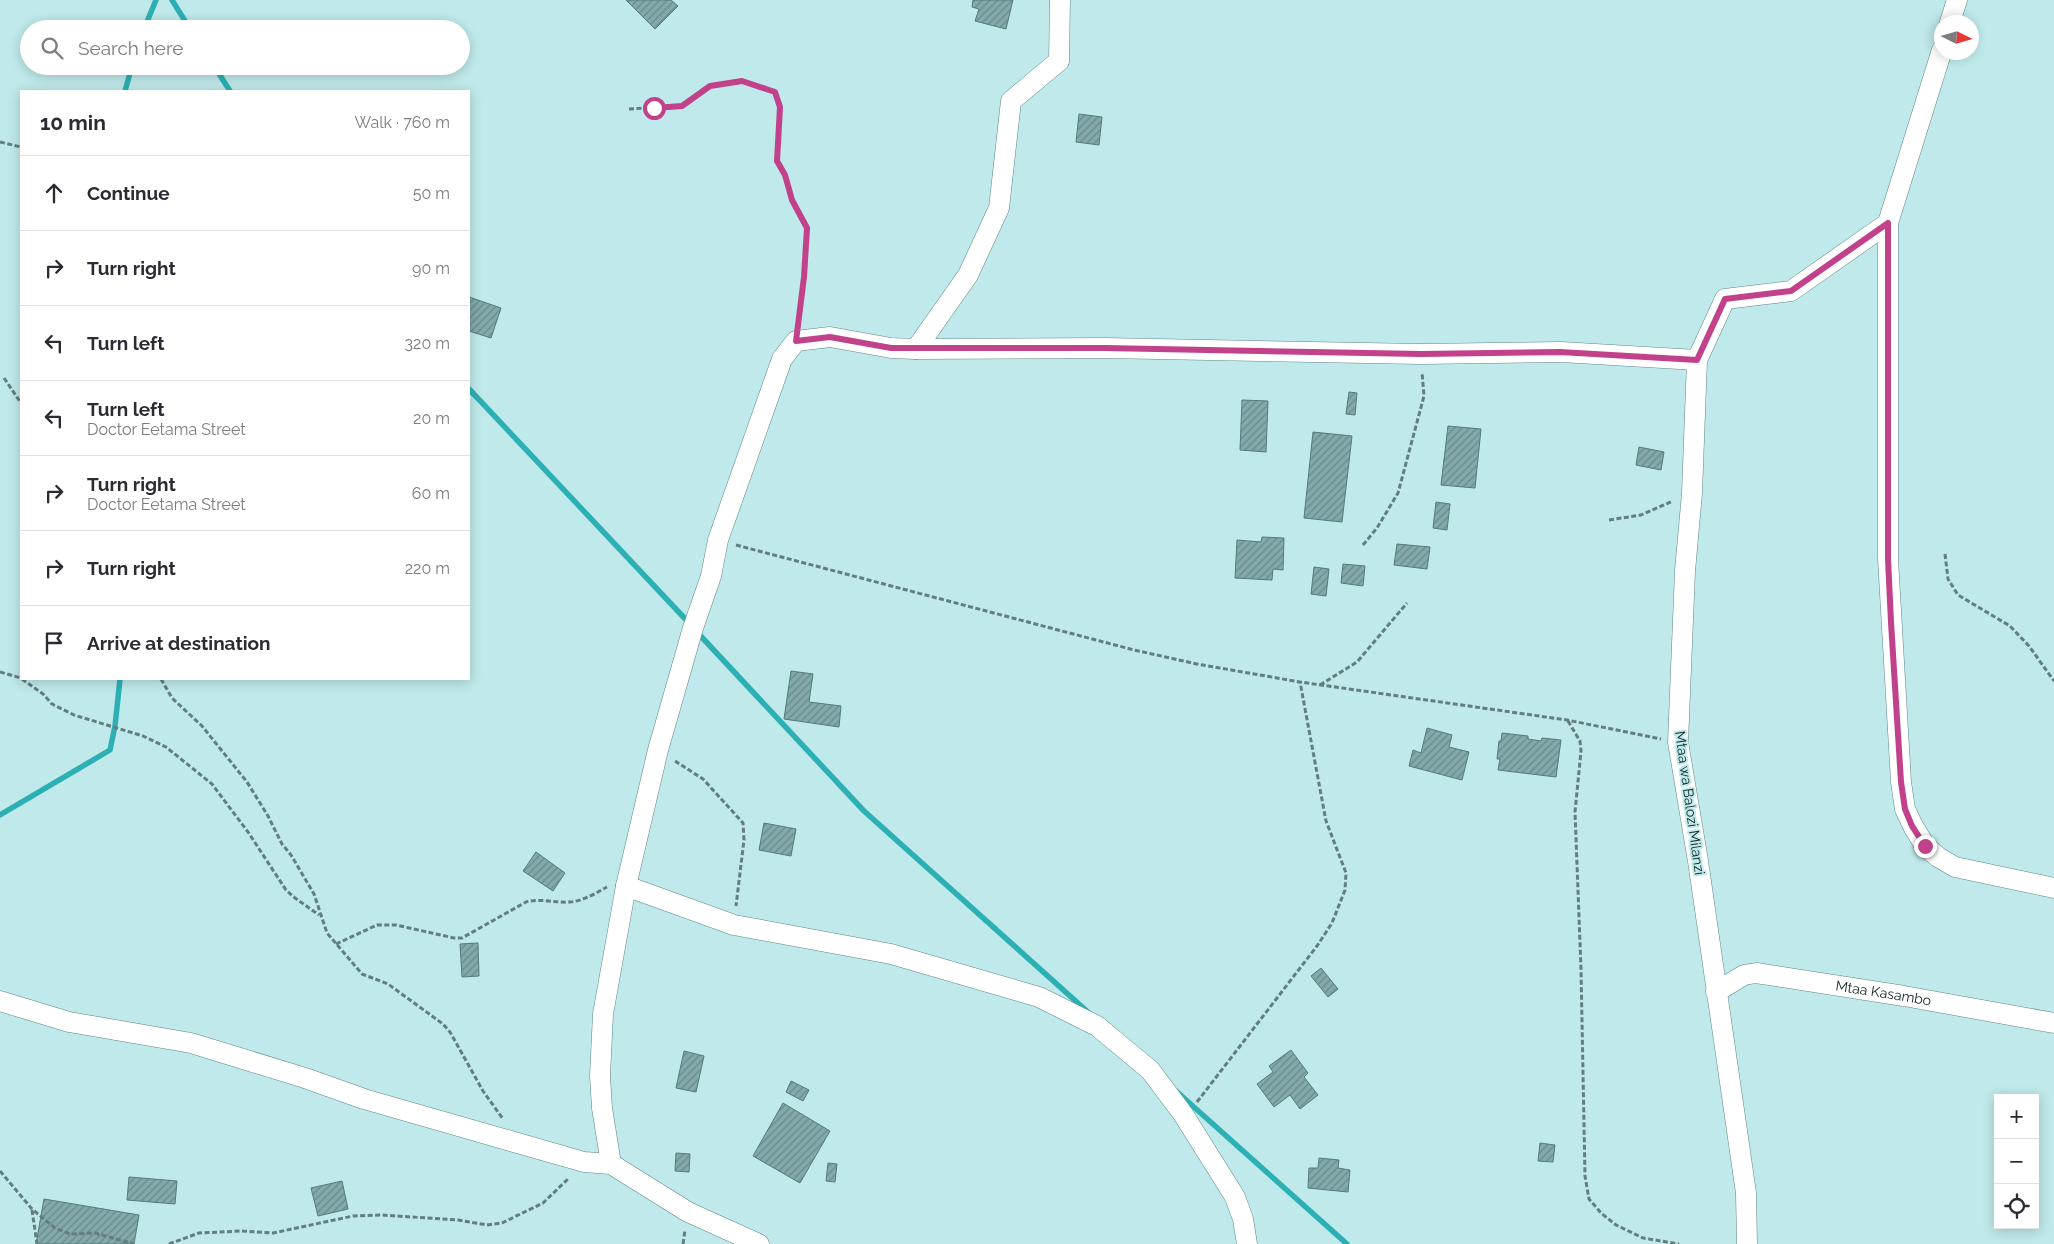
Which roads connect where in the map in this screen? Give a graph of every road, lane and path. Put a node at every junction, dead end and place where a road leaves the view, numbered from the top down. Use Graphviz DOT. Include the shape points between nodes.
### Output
graph roads {
  1 [pos="1060,0"];
  2 [pos="1957,0"];
  3 [pos="1952,15"];
  4 [pos="1939,60"];
  5 [pos="629,109"];
  6 [pos="0,142"];
  7 [pos="20,147"];
  8 [pos="1888,223"];
  9 [pos="796,341"];
  10 [pos="916,348"];
  11 [pos="1421,354"];
  12 [pos="1697,360"];
  13 [pos="4,378"];
  14 [pos="20,402"];
  15 [pos="1692,492"];
  16 [pos="1609,520"];
  17 [pos="718,540"];
  18 [pos="1363,544"];
  19 [pos="1945,554"];
  20 [pos="1407,602"];
  21 [pos="0,672"];
  22 [pos="20,677"];
  23 [pos="25,680"];
  24 [pos="162,680"];
  25 [pos="2054,681"];
  26 [pos="1300,682"];
  27 [pos="1319,685"];
  28 [pos="1567,720"];
  29 [pos="1678,742"];
  30 [pos="658,750"];
  31 [pos="627,882"];
  32 [pos="2054,888"];
  33 [pos="320,915"];
  34 [pos="734,925"];
  35 [pos="336,944"];
  36 [pos="1716,992"];
  37 [pos="0,1001"];
  38 [pos="2054,1023"];
  39 [pos="1184,1114"];
  40 [pos="521,1144"];
  41 [pos="584,1162"];
  42 [pos="610,1164"];
  43 [pos="0,1171"];
  44 [pos="32,1210"];
  45 [pos="36,1244"];
  46 [pos="134,1244"];
  47 [pos="169,1244"];
  48 [pos="759,1244"];
  49 [pos="1246,1244"];
  50 [pos="1679,1244"];
  51 [pos="1747,1244"];
  1 -- 10 [label="street" via="1059,61 1012,101 999,208 968,275"];
  2 -- 3 [label="street"];
  4 -- 8 [label="street"];
  5 -- 9 [label="path" via="682,106 710,86 742,81 775,92 780,107 777,161 807,228"];
  6 -- 7 [label="path"];
  8 -- 12 [label="street" via="1791,291 1725,299"];
  8 -- 32 [label="street" via="1888,559 1905,809 1925,846 1955,867"];
  9 -- 10 [label="street" via="830,337 891,348"];
  9 -- 17 [label="street" via="782,359"];
  10 -- 11 [label="street"];
  11 -- 12 [label="street" via="1560,352"];
  11 -- 18 [label="path" via="1424,396 1398,493"];
  12 -- 15 [label="street, Mtaa wa Balozi Milanzi"];
  13 -- 14 [label="path"];
  15 -- 16 [label="path" via="1641,515"];
  15 -- 29 [label="street, Mtaa wa Balozi Milanzi" via="1685,572"];
  17 -- 26 [label="path" via="1134,650"];
  17 -- 30 [label="street"];
  19 -- 25 [label="path" via="1948,579 1958,595 2010,626"];
  20 -- 27 [label="path" via="1356,662"];
  21 -- 22 [label="path"];
  23 -- 33 [label="path" via="52,704 74,715 143,736 166,747 212,784 286,890"];
  24 -- 33 [label="path" via="172,698 202,726 247,782 314,894"];
  26 -- 27 [label="path"];
  26 -- 39 [label="path" via="1326,821 1346,873 1345,890 1332,923 1317,946 1194,1106"];
  27 -- 28 [label="path"];
  28 -- 29 [label="path"];
  28 -- 50 [label="path" via="1580,741 1582,751 1575,812 1585,1176 1589,1199 1616,1225 1644,1238"];
  29 -- 36 [label="street, Mtaa wa Balozi Milanzi"];
  30 -- 31 [label="street"];
  30 -- 34 [label="path" via="703,779 743,823"];
  31 -- 34 [label="street"];
  31 -- 35 [label="path" via="571,902 526,902 462,938 396,925 376,925"];
  31 -- 42 [label="street" via="603,1014 600,1076"];
  33 -- 35 [label="path" via="327,933"];
  34 -- 39 [label="street" via="892,954 1039,997 1097,1026 1150,1070"];
  35 -- 40 [label="path" via="362,974 388,984 443,1024 483,1091"];
  36 -- 38 [label="street, Mtaa Kasambo" via="1744,975 1756,973"];
  36 -- 51 [label="street, Mtaa wa Balozi Milanzi" via="1746,1193"];
  37 -- 40 [label="street" via="69,1022 190,1043 364,1099"];
  39 -- 49 [label="street" via="1234,1197 1243,1219"];
  40 -- 41 [label="street"];
  41 -- 42 [label="street"];
  41 -- 47 [label="path" via="543,1202 502,1223 487,1225 458,1220 353,1216 273,1233 199,1233"];
  42 -- 48 [label="street" via="688,1212"];
  43 -- 44 [label="path"];
  44 -- 45 [label="path"];
  44 -- 46 [label="path" via="55,1228 70,1234 95,1233"];
}
